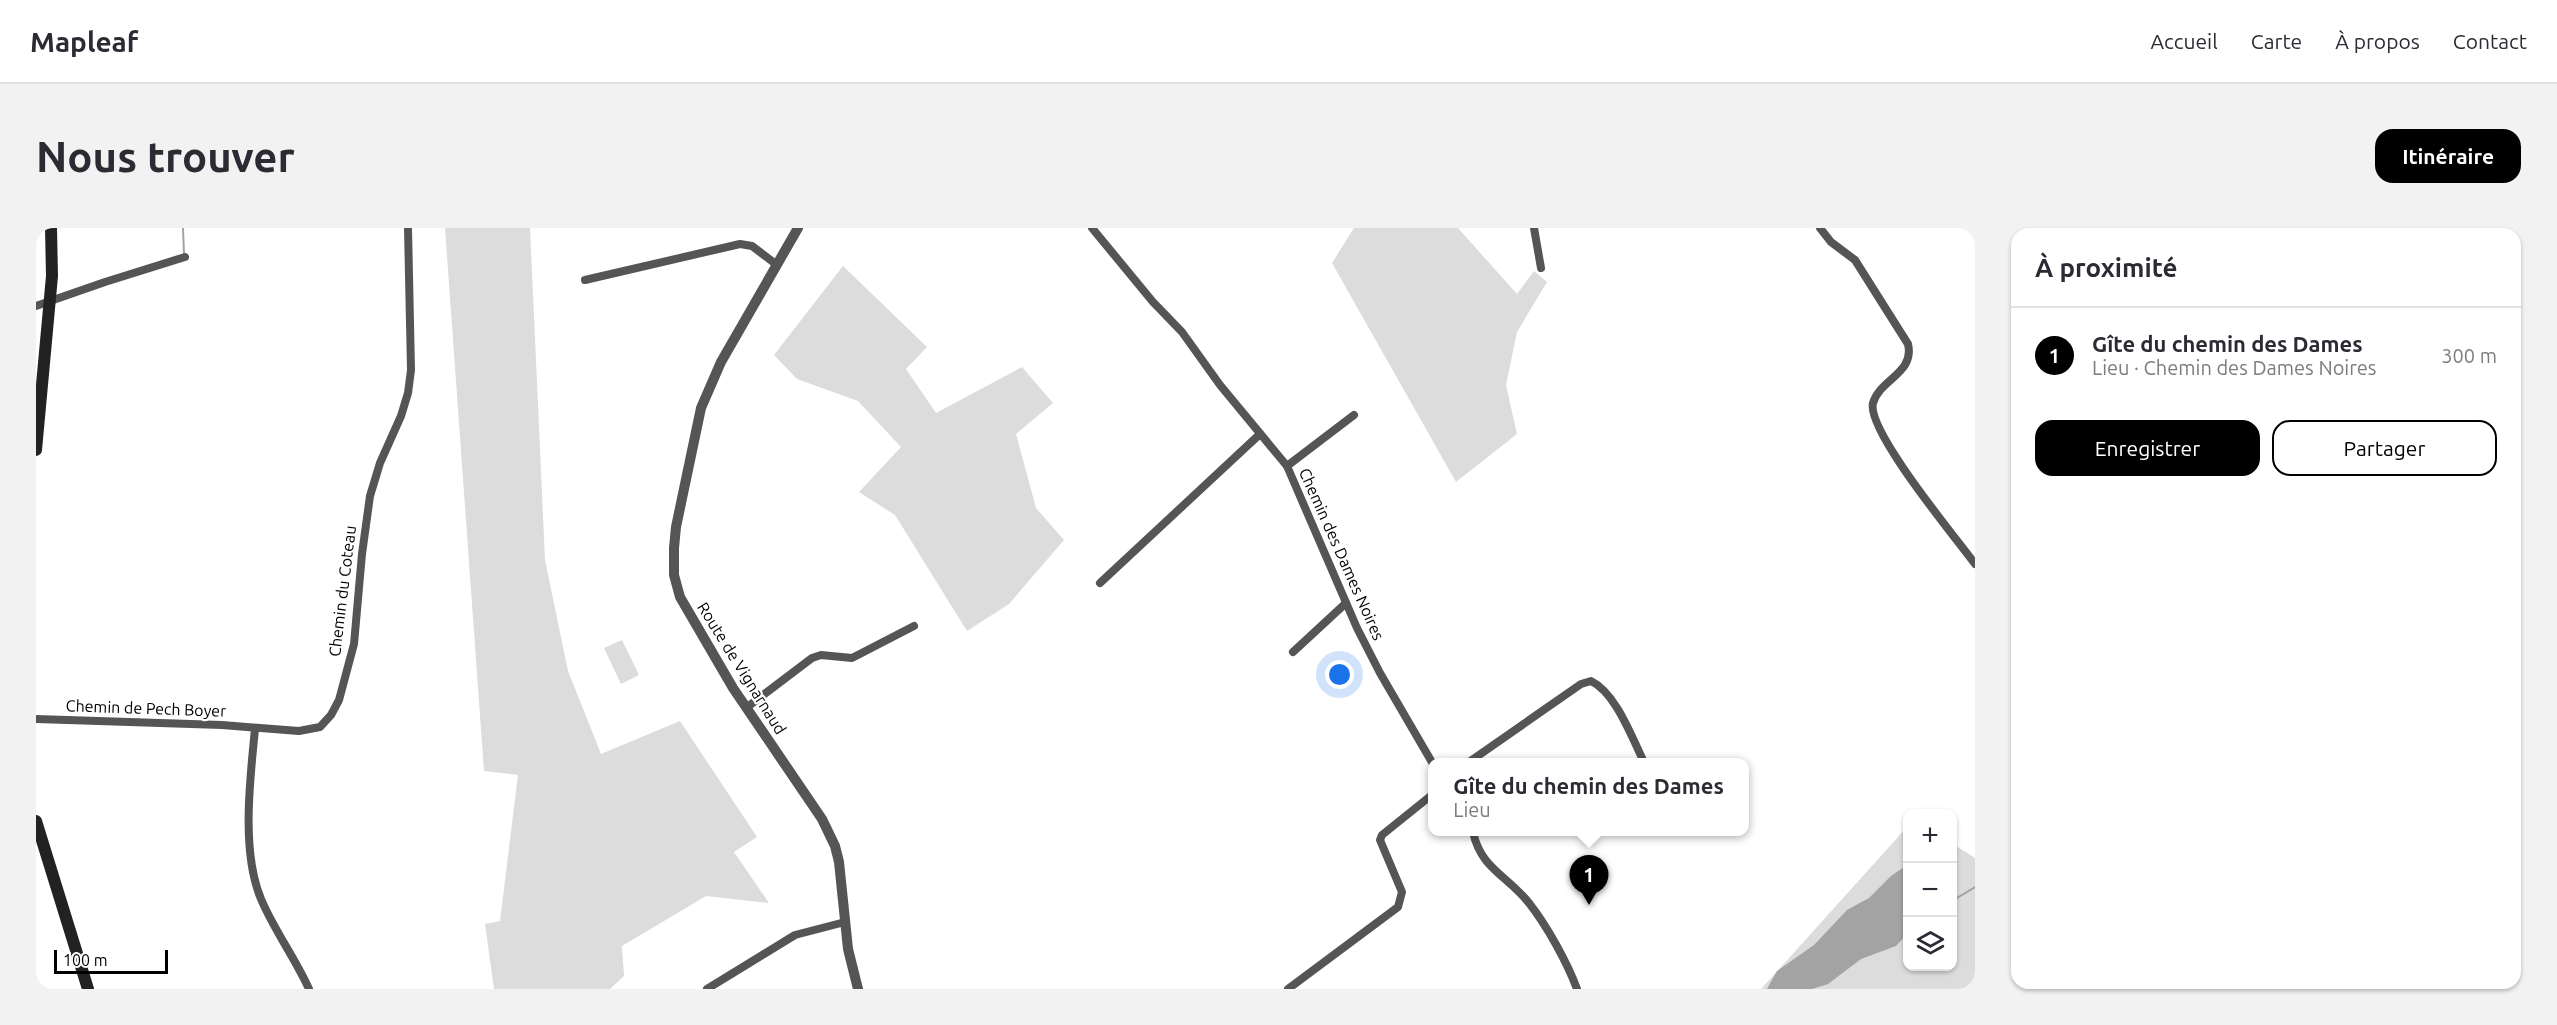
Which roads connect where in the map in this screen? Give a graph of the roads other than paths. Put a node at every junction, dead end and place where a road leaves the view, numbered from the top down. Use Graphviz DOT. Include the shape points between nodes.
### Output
graph roads {
  1 [pos="51,228"];
  2 [pos="408,228"];
  3 [pos="798,228"];
  4 [pos="1092,228"];
  5 [pos="1534,228"];
  6 [pos="1820,228"];
  7 [pos="185,257"];
  8 [pos="777,265"];
  9 [pos="1541,268"];
  10 [pos="585,280"];
  11 [pos="50,301"];
  12 [pos="36,306"];
  13 [pos="1354,415"];
  14 [pos="1260,435"];
  15 [pos="36,450"];
  16 [pos="1287,466"];
  17 [pos="1975,564"];
  18 [pos="1100,583"];
  19 [pos="1346,603"];
  20 [pos="914,626"];
  21 [pos="1293,651"];
  22 [pos="746,708"];
  23 [pos="36,719"];
  24 [pos="255,729"];
  25 [pos="1430,758"];
  26 [pos="1475,758"];
  27 [pos="1642,758"];
  28 [pos="1428,798"];
  29 [pos="36,821"];
  30 [pos="1475,836"];
  31 [pos="845,922"];
  32 [pos="88,989"];
  33 [pos="309,989"];
  34 [pos="707,989"];
  35 [pos="858,989"];
  36 [pos="1288,989"];
  37 [pos="1577,989"];
  1 -- 11 [label="main road"];
  2 -- 24 [label="street, Chemin du Coteau" via="408,393 370,496 354,644 339,700 320,727"];
  3 -- 8 [label="street, Route de Vignarnaud"];
  4 -- 14 [label="street, Chemin des Dames Noires" via="1182,332"];
  5 -- 9 [label="street"];
  6 -- 17 [label="street" via="1855,260 1908,344 1911,355 1906,365 1879,391 1872,410 1901,464"];
  7 -- 11 [label="street"];
  8 -- 10 [label="street" via="752,246 740,244"];
  8 -- 22 [label="street, Route de Vignarnaud" via="721,362 701,408 674,548 674,575 680,597"];
  11 -- 12 [label="street"];
  11 -- 15 [label="main road"];
  13 -- 16 [label="street"];
  14 -- 16 [label="street, Chemin des Dames Noires"];
  14 -- 18 [label="street"];
  16 -- 19 [label="street, Chemin des Dames Noires"];
  19 -- 21 [label="street"];
  19 -- 25 [label="street, Chemin des Dames Noires" via="1380,673"];
  20 -- 22 [label="street" via="852,658 812,658"];
  22 -- 31 [label="street, Route de Vignarnaud" via="822,819 835,846"];
  23 -- 24 [label="street, Chemin de Pech Boyer"];
  24 -- 33 [label="street" via="250,838 255,883"];
  26 -- 27 [label="street" via="1581,684 1591,681 1599,685 1617,709"];
  28 -- 36 [label="street" via="1380,840 1402,892 1398,907"];
  29 -- 32 [label="main road"];
  30 -- 37 [label="street" via="1481,856 1529,904"];
  31 -- 34 [label="street" via="795,935"];
  31 -- 35 [label="street, Route de Vignarnaud"];
}
